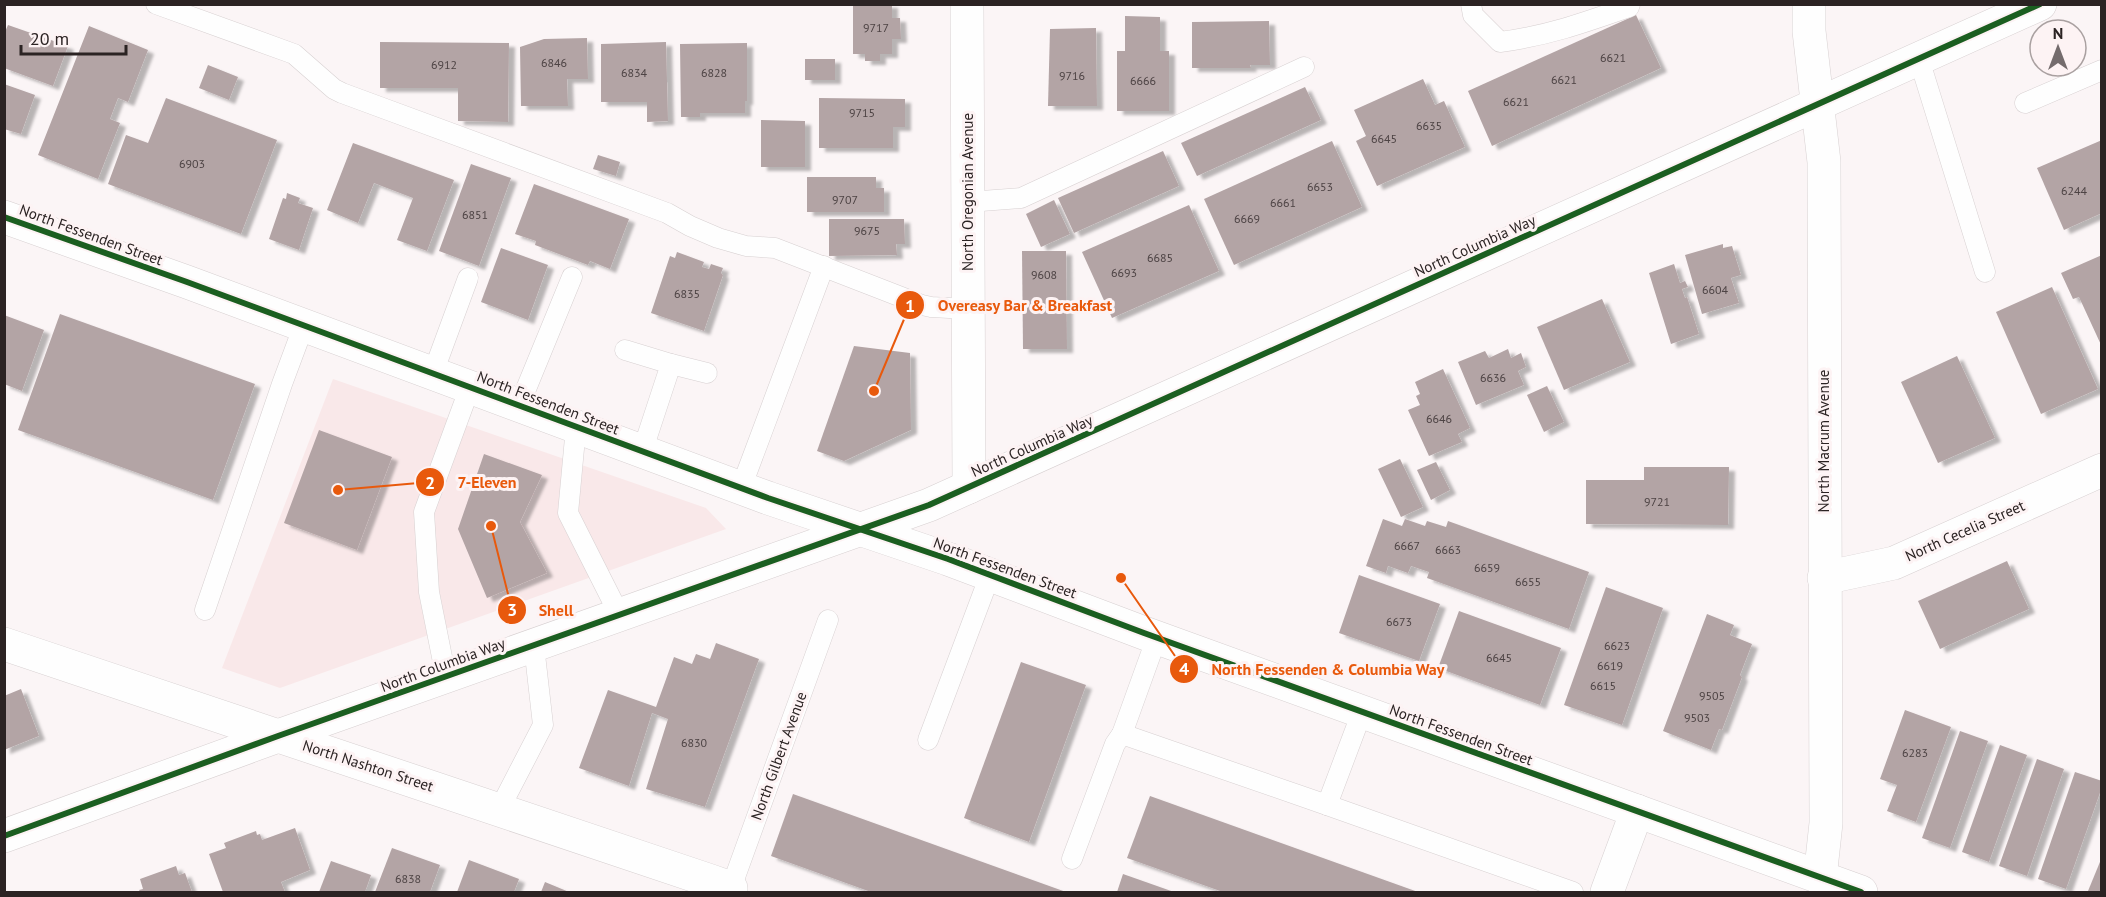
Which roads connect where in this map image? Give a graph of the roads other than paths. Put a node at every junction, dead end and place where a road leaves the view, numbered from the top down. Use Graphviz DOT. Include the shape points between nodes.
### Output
graph roads {
  1 [pos="156,4"];
  2 [pos="967,4"];
  3 [pos="1471,4"];
  4 [pos="1630,4"];
  5 [pos="1809,4"];
  6 [pos="2040,4"];
  7 [pos="1919,58"];
  8 [pos="1304,67"];
  9 [pos="2102,70"];
  10 [pos="1818,104"];
  11 [pos="2025,104"];
  12 [pos="968,202"];
  13 [pos="4,218"];
  14 [pos="824,266"];
  15 [pos="1985,272"];
  16 [pos="572,277"];
  17 [pos="468,278"];
  18 [pos="968,309"];
  19 [pos="304,326"];
  20 [pos="625,350"];
  21 [pos="671,364"];
  22 [pos="433,373"];
  23 [pos="707,373"];
  24 [pos="470,387"];
  25 [pos="519,406"];
  26 [pos="576,427"];
  27 [pos="642,452"];
  28 [pos="2102,470"];
  29 [pos="969,487"];
  30 [pos="741,488"];
  31 [pos="860,530"];
  32 [pos="990,575"];
  33 [pos="1824,578"];
  34 [pos="205,610"];
  35 [pos="620,616"];
  36 [pos="828,620"];
  37 [pos="1157,637"];
  38 [pos="4,644"];
  39 [pos="534,646"];
  40 [pos="446,677"];
  41 [pos="1362,712"];
  42 [pos="1122,734"];
  43 [pos="278,736"];
  44 [pos="928,740"];
  45 [pos="1327,805"];
  46 [pos="499,810"];
  47 [pos="1637,811"];
  48 [pos="4,836"];
  49 [pos="1072,859"];
  50 [pos="1820,878"];
  51 [pos="731,890"];
  52 [pos="1573,892"];
  53 [pos="1607,892"];
  54 [pos="1861,892"];
  1 -- 14 [label="lane" via="294,54 342,93 667,213 718,238 746,246 776,248"];
  2 -- 12 [label="street, North Oregonian Avenue"];
  3 -- 4 [label="lane" via="1473,15 1500,42 1533,38 1579,25"];
  5 -- 10 [label="street, North Macrum Avenue"];
  6 -- 7 [label="street, North Columbia Way"];
  7 -- 10 [label="street, North Columbia Way"];
  7 -- 15 [label="lane"];
  8 -- 12 [label="lane" via="1021,198"];
  9 -- 11 [label="lane"];
  10 -- 29 [label="street, North Columbia Way"];
  10 -- 33 [label="street, North Macrum Avenue" via="1824,162"];
  12 -- 18 [label="street, North Oregonian Avenue"];
  13 -- 19 [label="street, North Fessenden Street"];
  14 -- 18 [label="lane" via="922,305"];
  14 -- 30 [label="lane"];
  16 -- 25 [label="lane"];
  17 -- 22 [label="lane"];
  18 -- 29 [label="street, North Oregonian Avenue"];
  19 -- 22 [label="street, North Fessenden Street"];
  19 -- 34 [label="lane"];
  20 -- 21 [label="lane"];
  21 -- 23 [label="lane"];
  21 -- 27 [label="lane"];
  22 -- 24 [label="street, North Fessenden Street"];
  24 -- 25 [label="street, North Fessenden Street"];
  24 -- 40 [label="lane" via="424,512 429,592"];
  25 -- 26 [label="street, North Fessenden Street"];
  26 -- 27 [label="street, North Fessenden Street"];
  26 -- 35 [label="lane" via="568,513"];
  27 -- 30 [label="street, North Fessenden Street"];
  28 -- 33 [label="street, North Cecelia Street" via="1894,563"];
  29 -- 31 [label="street, North Columbia Way"];
  30 -- 31 [label="street, North Fessenden Street"];
  31 -- 32 [label="street, North Fessenden Street"];
  31 -- 35 [label="street, North Columbia Way"];
  32 -- 37 [label="street, North Fessenden Street"];
  32 -- 44 [label="lane"];
  33 -- 50 [label="street, North Macrum Avenue" via="1826,823"];
  35 -- 39 [label="street, North Columbia Way"];
  36 -- 51 [label="lane, North Gilbert Avenue"];
  37 -- 41 [label="street, North Fessenden Street"];
  37 -- 42 [label="lane"];
  38 -- 43 [label="street, North Nashton Street"];
  39 -- 40 [label="street, North Columbia Way"];
  39 -- 46 [label="lane" via="543,725"];
  40 -- 43 [label="street, North Columbia Way"];
  41 -- 45 [label="lane"];
  41 -- 47 [label="street, North Fessenden Street"];
  42 -- 45 [label="lane"];
  42 -- 49 [label="lane"];
  43 -- 46 [label="street, North Nashton Street"];
  43 -- 48 [label="street, North Columbia Way"];
  45 -- 52 [label="lane"];
  46 -- 51 [label="street, North Nashton Street"];
  47 -- 50 [label="street, North Fessenden Street"];
  47 -- 53 [label="street"];
  50 -- 54 [label="street, North Fessenden Street"];
}
